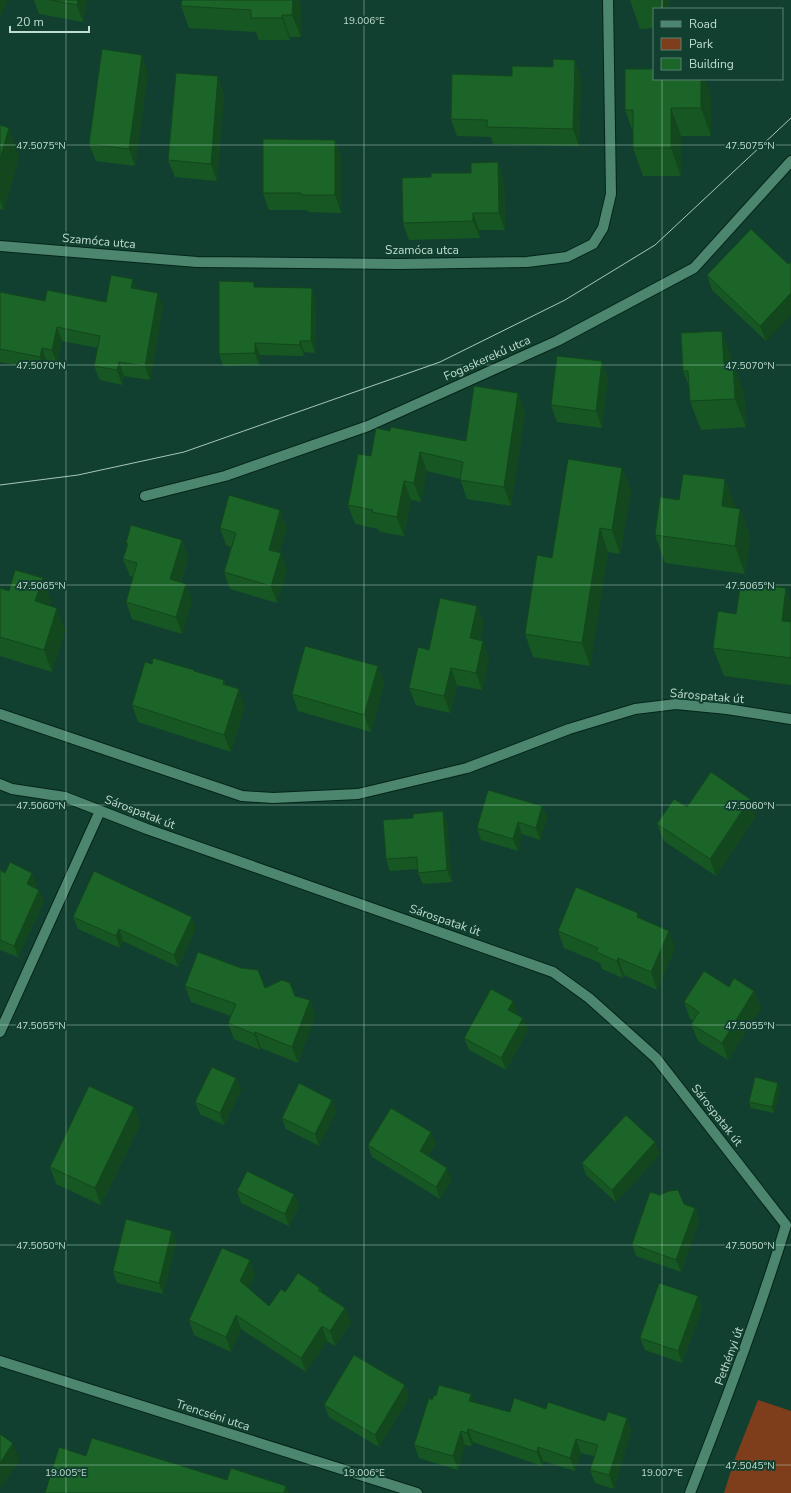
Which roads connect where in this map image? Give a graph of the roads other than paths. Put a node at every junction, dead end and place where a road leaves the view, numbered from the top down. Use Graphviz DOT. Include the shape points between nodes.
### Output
graph roads {
  1 [pos="608,0"];
  2 [pos="791,161"];
  3 [pos="0,246"];
  4 [pos="145,496"];
  5 [pos="0,714"];
  6 [pos="791,719"];
  7 [pos="0,784"];
  8 [pos="100,811"];
  9 [pos="0,1032"];
  10 [pos="786,1225"];
  11 [pos="0,1361"];
  12 [pos="417,1493"];
  13 [pos="690,1493"];
  1 -- 3 [label="street, Szamóca utca" via="611,194 603,228 593,244 567,257 526,262 431,264 197,262"];
  2 -- 4 [label="street, Fogaskerekű utca" via="694,268 557,341 368,426 225,476"];
  5 -- 6 [label="street, Sárospatak út" via="242,796 273,798 358,794 460,770 569,729 635,709 676,704"];
  7 -- 8 [label="street, Sárospatak út" via="12,789 65,797"];
  8 -- 9 [label="street"];
  8 -- 10 [label="street, Sárospatak út" via="553,972 588,998 656,1058"];
  10 -- 13 [label="street, Pethényi út" via="736,1376"];
  11 -- 12 [label="street, Trencséni utca"];
}
